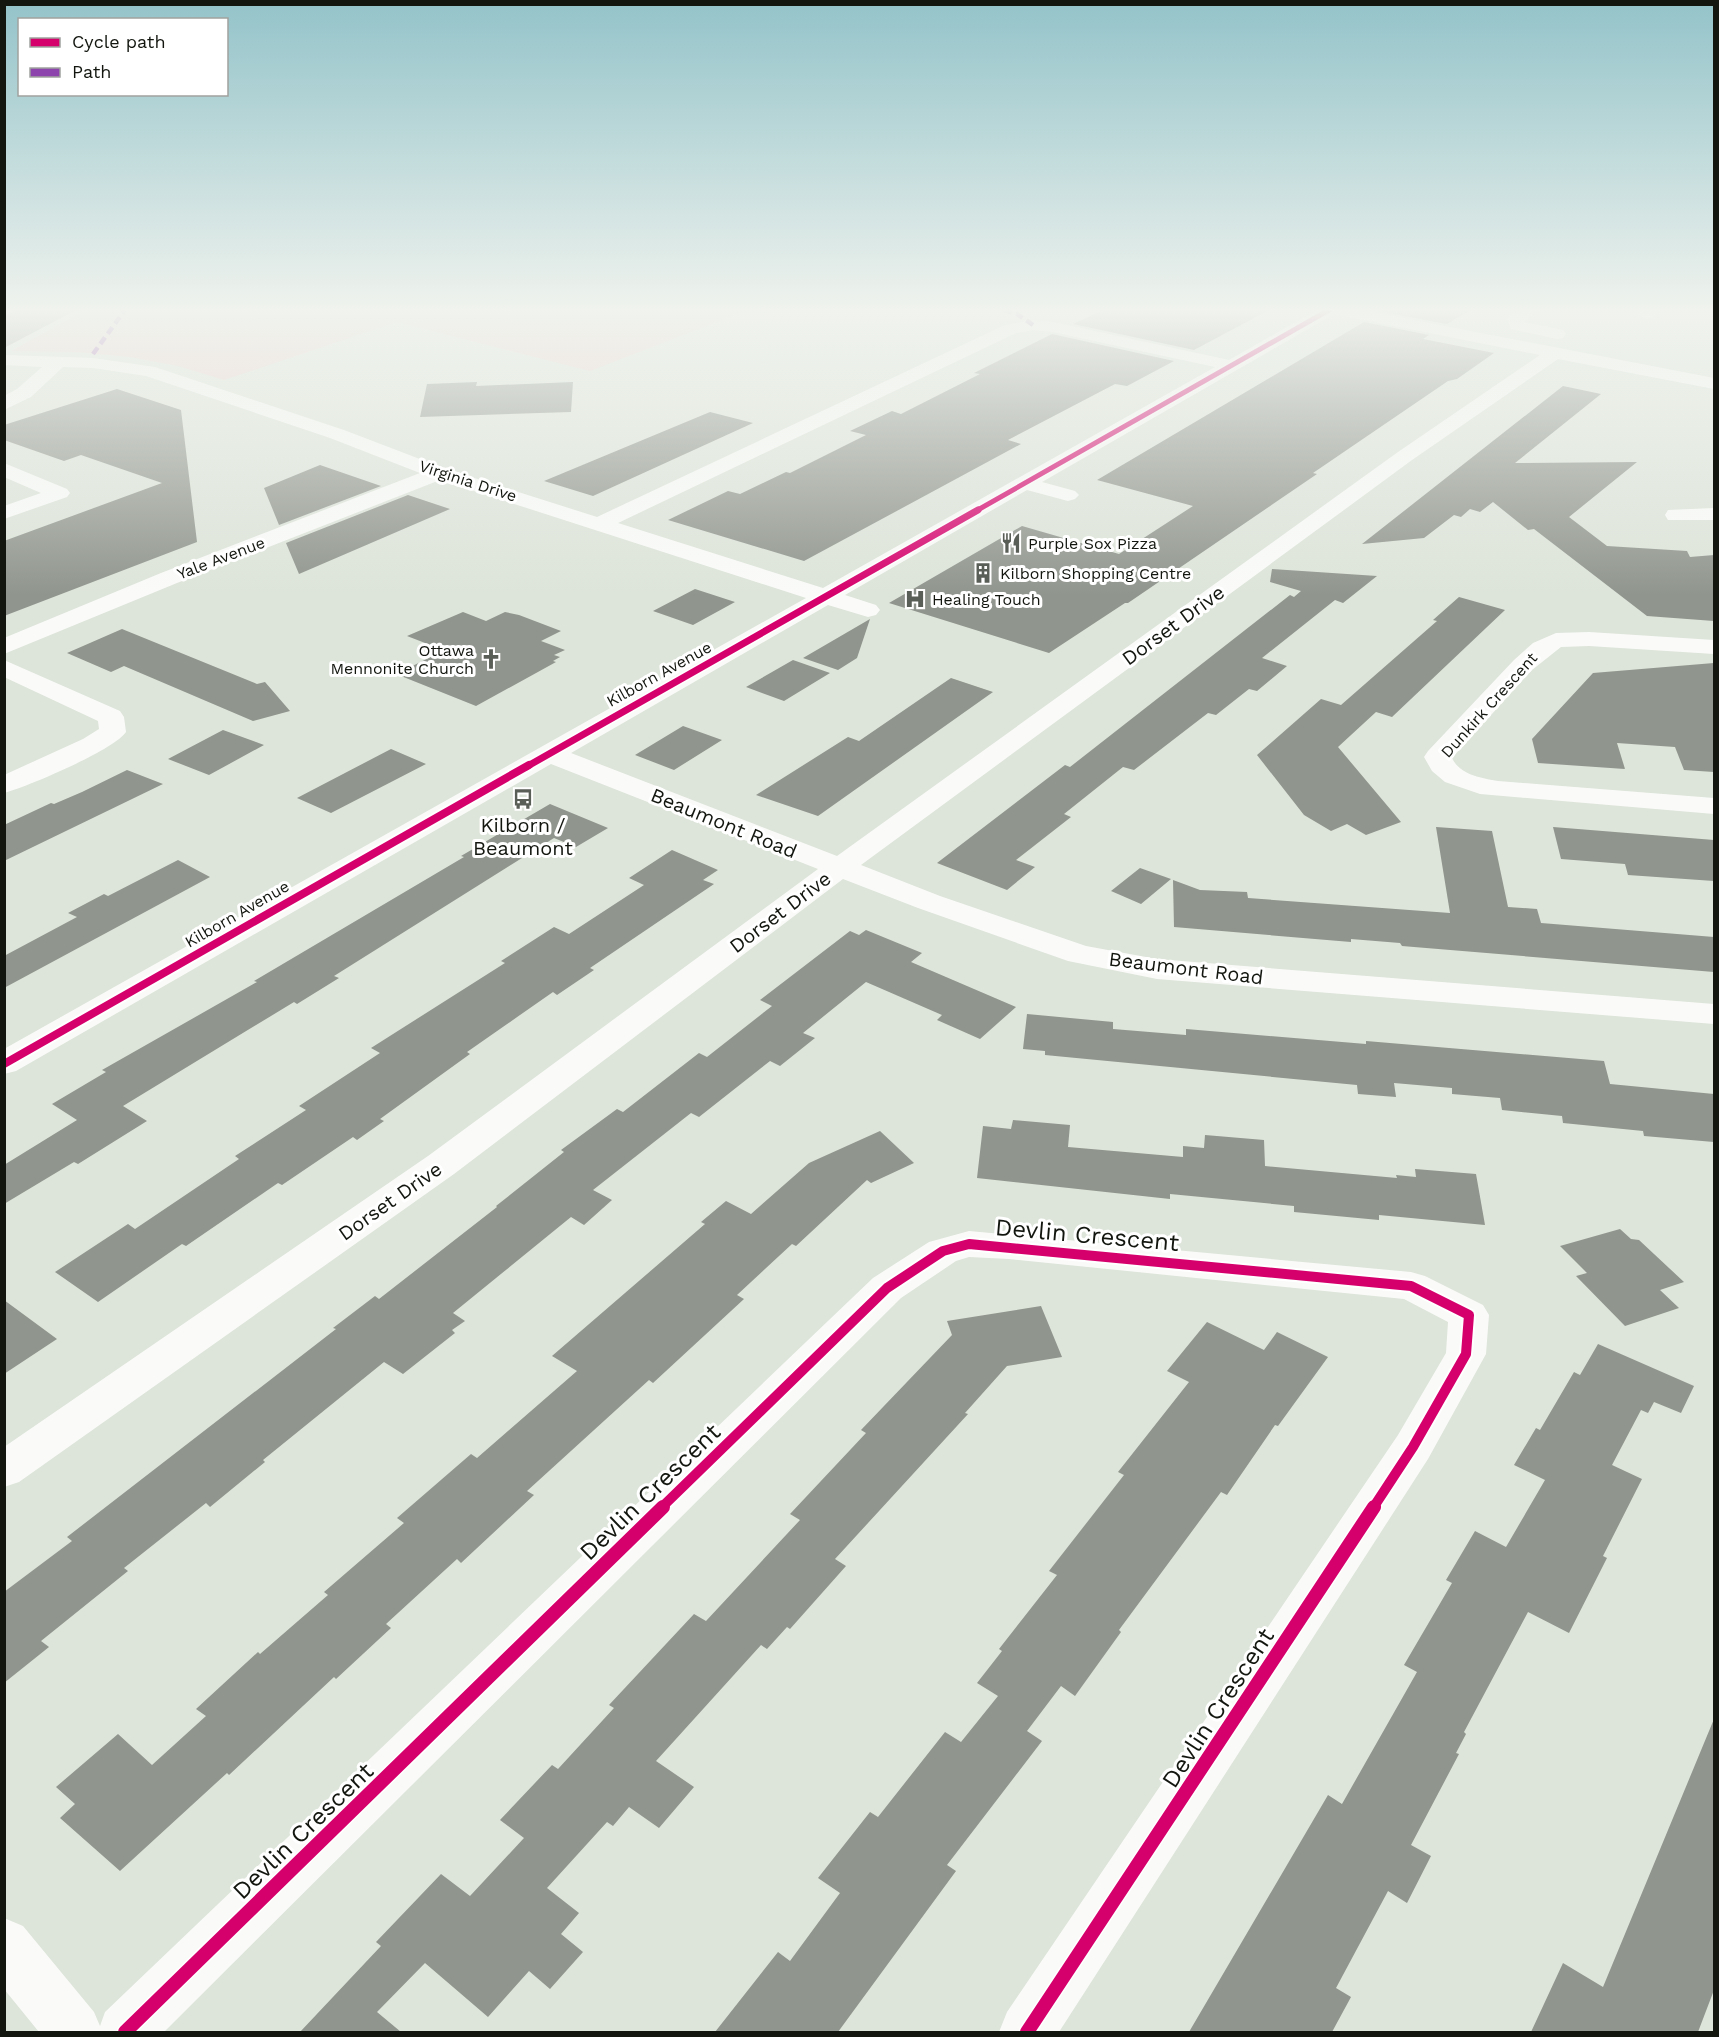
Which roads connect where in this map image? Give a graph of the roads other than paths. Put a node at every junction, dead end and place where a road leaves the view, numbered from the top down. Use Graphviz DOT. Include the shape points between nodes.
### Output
graph roads {
  1 [pos="251,405"];
  2 [pos="848,405"];
  3 [pos="1159,405"];
  4 [pos="1478,405"];
  5 [pos="4,469"];
  6 [pos="439,473"];
  7 [pos="1023,483"];
  8 [pos="1068,495"];
  9 [pos="4,513"];
  10 [pos="1714,514"];
  11 [pos="1676,515"];
  12 [pos="601,523"];
  13 [pos="825,597"];
  14 [pos="868,610"];
  15 [pos="4,647"];
  16 [pos="1714,647"];
  17 [pos="4,667"];
  18 [pos="548,753"];
  19 [pos="4,785"];
  20 [pos="1714,806"];
  21 [pos="839,868"];
  22 [pos="1714,1014"];
  23 [pos="4,1064"];
  24 [pos="4,1470"];
  25 [pos="4,1945"];
  26 [pos="74,2032"];
  27 [pos="124,2032"];
  28 [pos="1028,2032"];
  1 -- 6 [label="street, Virginia Drive"];
  2 -- 12 [label="street"];
  3 -- 7 [label="street, Kilborn Avenue"];
  4 -- 21 [label="street, Dorset Drive"];
  5 -- 9 [label="street" via="60,493"];
  6 -- 12 [label="street, Virginia Drive"];
  6 -- 15 [label="street, Yale Avenue"];
  7 -- 8 [label="street"];
  7 -- 13 [label="street, Kilborn Avenue"];
  10 -- 11 [label="street"];
  12 -- 13 [label="street, Virginia Drive"];
  13 -- 14 [label="street, Virginia Drive"];
  13 -- 18 [label="street, Kilborn Avenue"];
  16 -- 20 [label="street, Dunkirk Crescent" via="1556,640 1523,665 1438,757 1442,768 1455,777 1498,789"];
  17 -- 19 [label="street" via="111,717 113,732"];
  18 -- 21 [label="street, Beaumont Road"];
  18 -- 23 [label="street, Kilborn Avenue"];
  21 -- 22 [label="street, Beaumont Road" via="1079,954 1157,969"];
  21 -- 24 [label="street, Dorset Drive" via="441,1165"];
  25 -- 26 [label="street"];
  27 -- 28 [label="street, Devlin Crescent" via="887,1288 943,1251 969,1244 1009,1246 1411,1286 1469,1315 1466,1354 1413,1447"];
}
